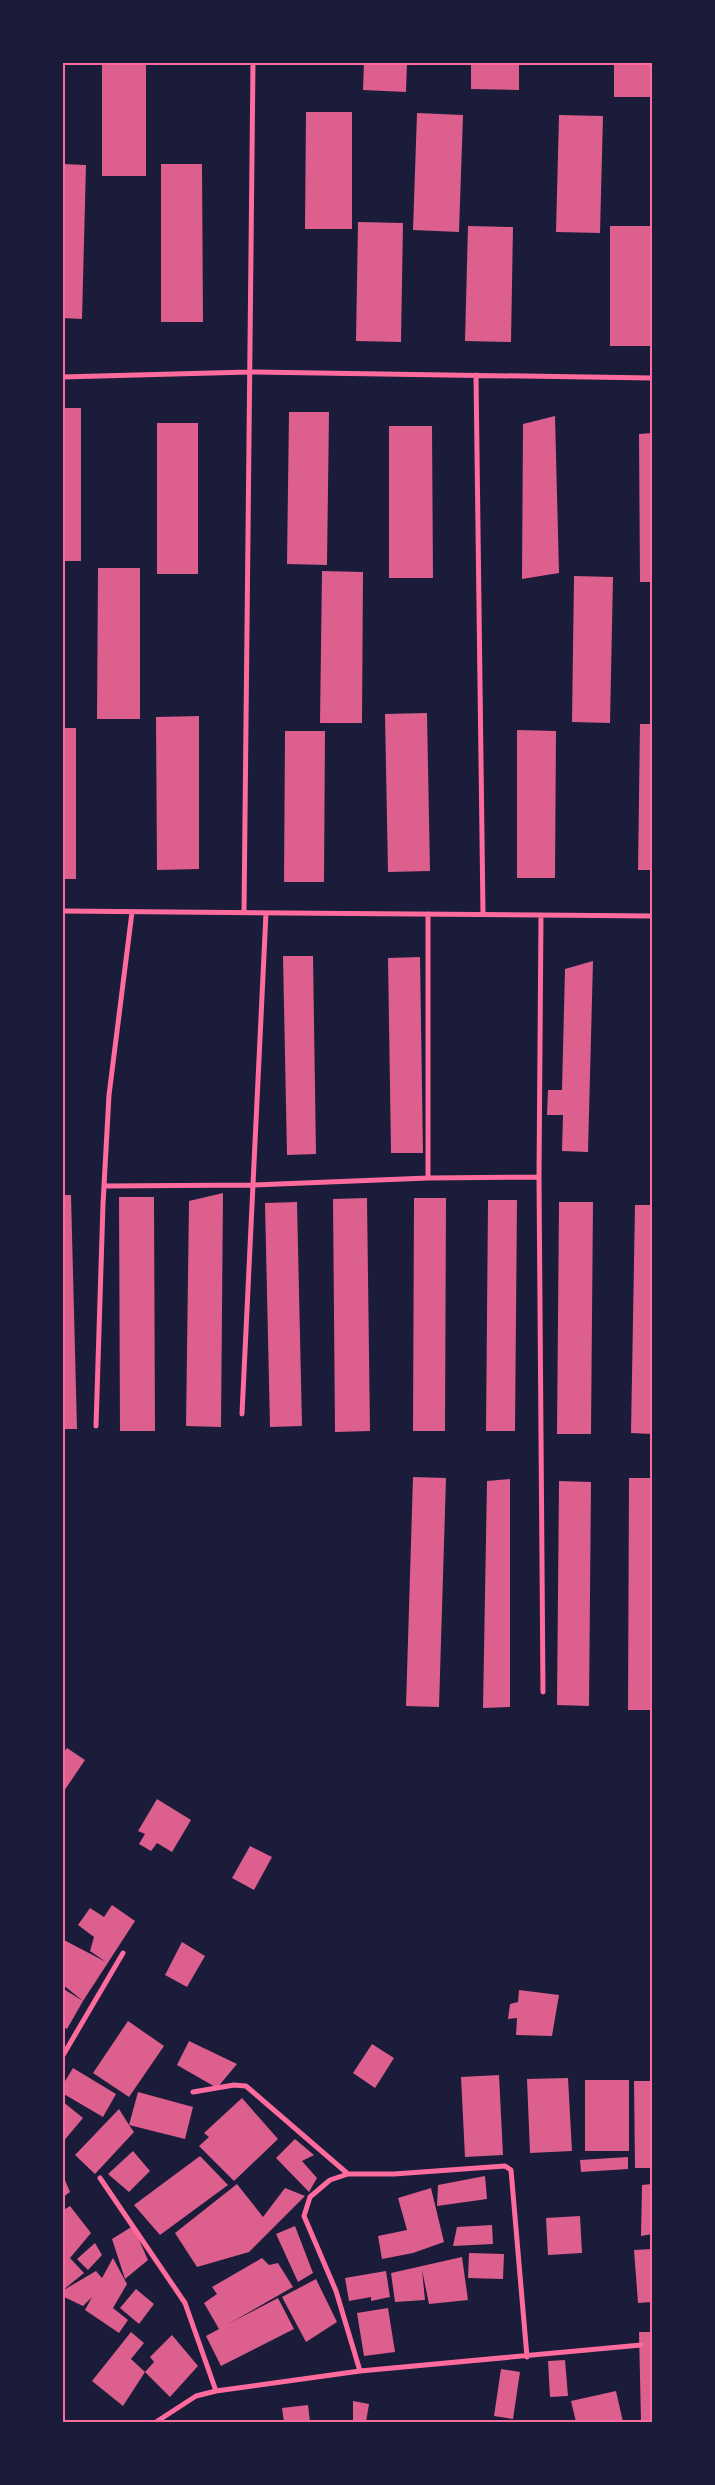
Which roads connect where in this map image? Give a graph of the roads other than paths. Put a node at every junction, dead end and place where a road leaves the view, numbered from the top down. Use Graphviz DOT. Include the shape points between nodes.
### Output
graph roads {
  1 [pos="253,62"];
  2 [pos="249,372"];
  3 [pos="476,375"];
  4 [pos="62,377"];
  5 [pos="652,378"];
  6 [pos="62,911"];
  7 [pos="132,912"];
  8 [pos="244,913"];
  9 [pos="266,913"];
  10 [pos="428,914"];
  11 [pos="483,914"];
  12 [pos="541,915"];
  13 [pos="652,916"];
  14 [pos="539,1177"];
  15 [pos="428,1178"];
  16 [pos="104,1186"];
  17 [pos="253,1186"];
  18 [pos="242,1414"];
  19 [pos="96,1426"];
  20 [pos="543,1692"];
  21 [pos="123,1953"];
  22 [pos="62,2057"];
  23 [pos="193,2092"];
  24 [pos="348,2174"];
  25 [pos="100,2178"];
  26 [pos="641,2344"];
  27 [pos="527,2357"];
  28 [pos="360,2371"];
  29 [pos="216,2391"];
  30 [pos="156,2422"];
  1 -- 2 [label="street"];
  2 -- 3 [label="street"];
  2 -- 4 [label="street"];
  2 -- 8 [label="street"];
  3 -- 5 [label="street"];
  3 -- 11 [label="street"];
  6 -- 7 [label="street"];
  7 -- 8 [label="street"];
  7 -- 16 [label="street" via="109,1094"];
  8 -- 9 [label="street"];
  9 -- 10 [label="street"];
  9 -- 17 [label="street"];
  10 -- 11 [label="street"];
  10 -- 15 [label="street"];
  11 -- 12 [label="street"];
  12 -- 13 [label="street"];
  12 -- 14 [label="street"];
  14 -- 15 [label="street"];
  14 -- 20 [label="street"];
  15 -- 17 [label="street"];
  16 -- 17 [label="street"];
  16 -- 19 [label="street"];
  17 -- 18 [label="street"];
  21 -- 22 [label="street"];
  23 -- 24 [label="street" via="246,2086"];
  24 -- 27 [label="street" via="505,2166 511,2170"];
  24 -- 28 [label="street" via="330,2180 310,2197 304,2216 336,2291"];
  25 -- 29 [label="street" via="185,2303"];
  26 -- 27 [label="street"];
  27 -- 28 [label="street"];
  28 -- 29 [label="street"];
  29 -- 30 [label="street" via="196,2396"];
}
